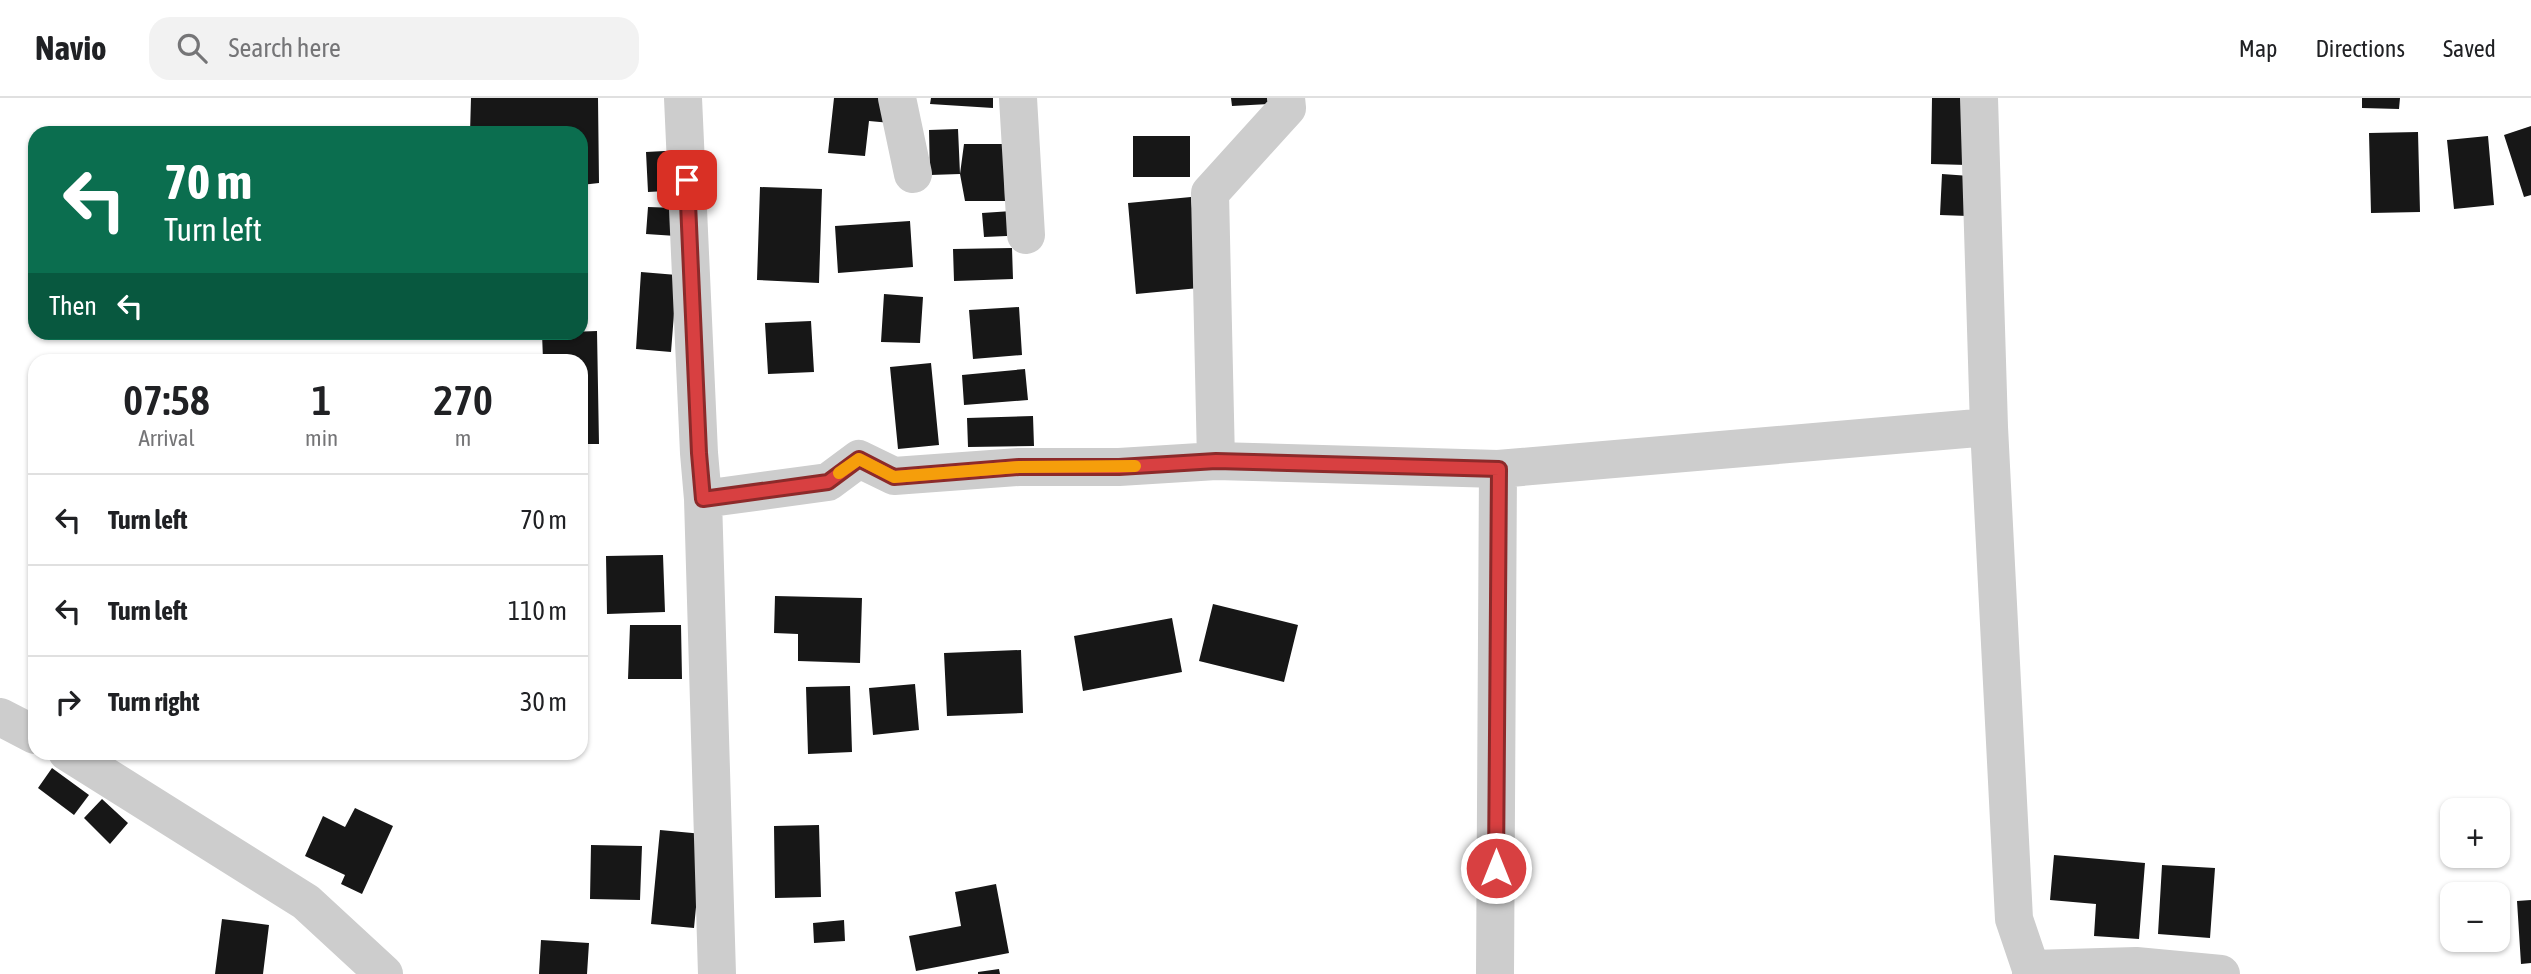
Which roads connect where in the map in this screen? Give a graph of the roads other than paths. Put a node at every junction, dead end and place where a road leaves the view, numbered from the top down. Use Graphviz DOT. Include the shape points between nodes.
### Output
graph roads {
  1 [pos="683,98"];
  2 [pos="897,98"];
  3 [pos="1018,98"];
  4 [pos="1286,98"];
  5 [pos="1979,98"];
  6 [pos="913,174"];
  7 [pos="1026,234"];
  8 [pos="1989,427"];
  9 [pos="1216,461"];
  10 [pos="1499,469"];
  11 [pos="703,499"];
  12 [pos="0,717"];
  13 [pos="28,731"];
  14 [pos="81,760"];
  15 [pos="2031,971"];
  16 [pos="384,974"];
  17 [pos="717,974"];
  18 [pos="1495,974"];
  19 [pos="2221,974"];
  1 -- 11 [label="street"];
  2 -- 6 [label="street"];
  3 -- 7 [label="street"];
  4 -- 9 [label="street" via="1287,108 1210,193"];
  5 -- 8 [label="street"];
  8 -- 10 [label="street"];
  8 -- 15 [label="street" via="2014,919"];
  9 -- 10 [label="street"];
  9 -- 11 [label="street" via="1019,467 894,477 859,459 828,482"];
  10 -- 18 [label="street"];
  11 -- 17 [label="street"];
  12 -- 13 [label="street"];
  14 -- 16 [label="street" via="306,902"];
  15 -- 19 [label="street" via="2136,966"];
}
